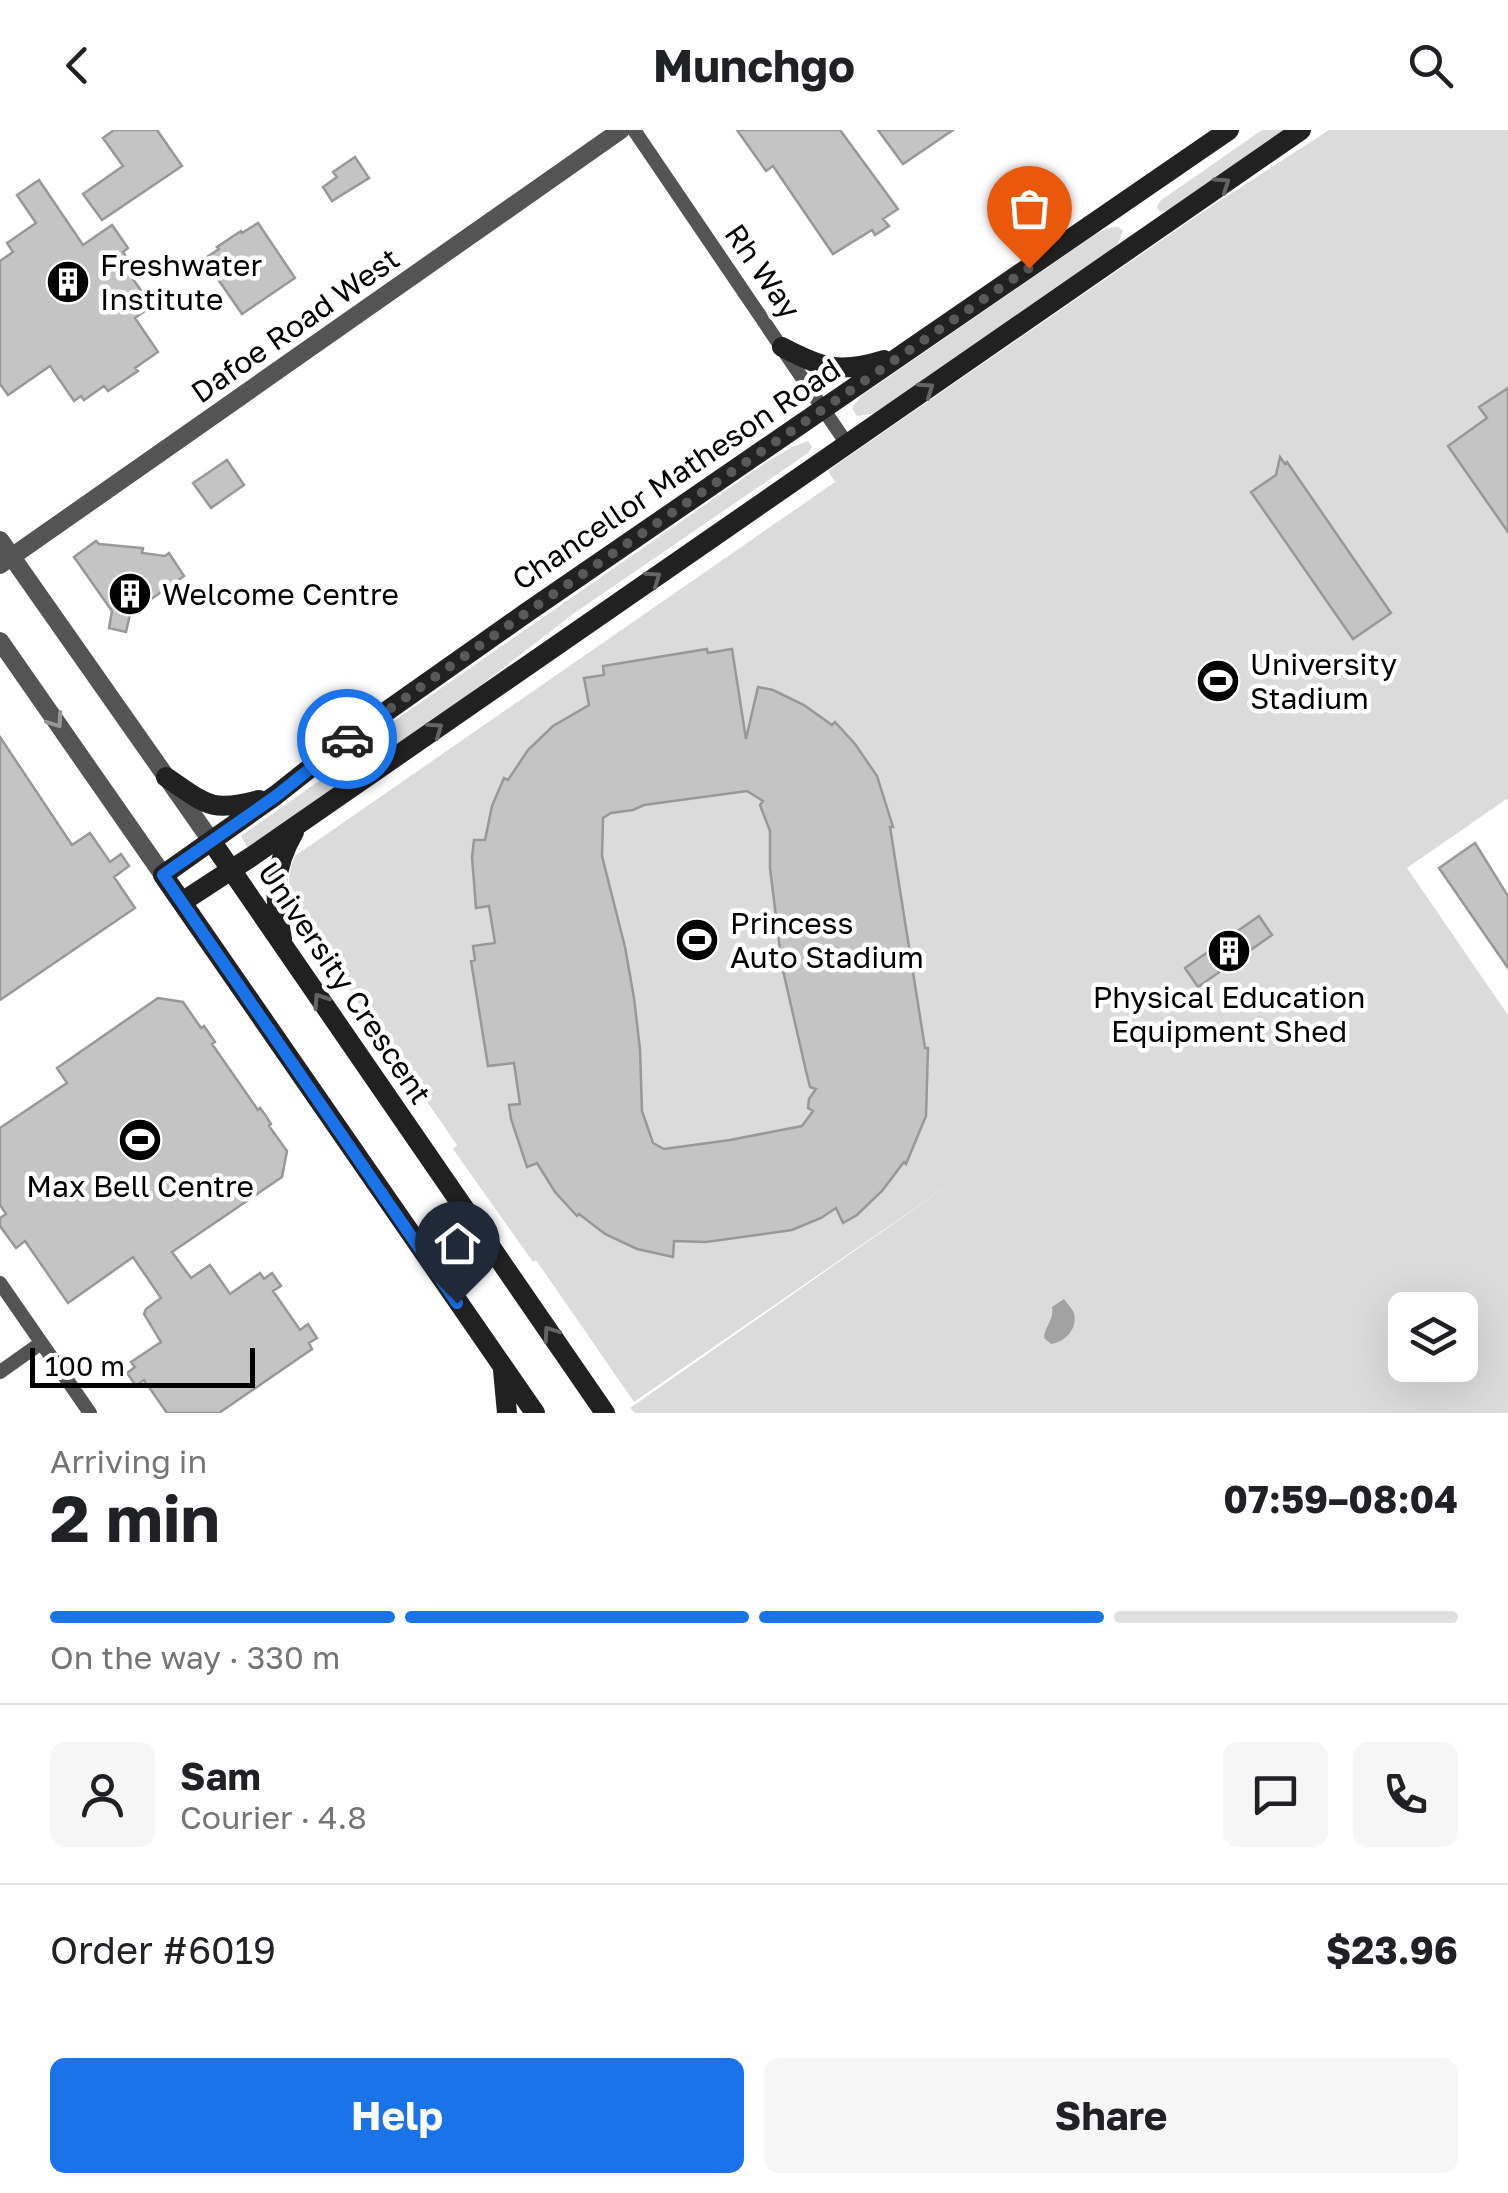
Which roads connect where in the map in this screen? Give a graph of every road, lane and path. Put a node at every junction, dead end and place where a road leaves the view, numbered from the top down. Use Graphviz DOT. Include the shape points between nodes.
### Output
graph roads {
  1 [pos="620,130"];
  2 [pos="634,130"];
  3 [pos="1229,130"];
  4 [pos="1301,130"];
  5 [pos="782,346"];
  6 [pos="905,354"];
  7 [pos="824,409"];
  8 [pos="847,444"];
  9 [pos="0,540"];
  10 [pos="6,560"];
  11 [pos="0,641"];
  12 [pos="166,777"];
  13 [pos="276,796"];
  14 [pos="298,825"];
  15 [pos="212,842"];
  16 [pos="231,870"];
  17 [pos="163,875"];
  18 [pos="182,902"];
  19 [pos="283,946"];
  20 [pos="0,1283"];
  21 [pos="41,1344"];
  22 [pos="502,1368"];
  23 [pos="0,1372"];
  24 [pos="90,1413"];
  25 [pos="507,1413"];
  26 [pos="534,1413"];
  27 [pos="605,1413"];
  1 -- 10 [label="street, Dafoe Road West"];
  2 -- 5 [label="street, Rh Way"];
  3 -- 6 [label="main road, Chancellor Matheson Road"];
  8 -- 4 [label="main road, one-way"];
  5 -- 6 [label="main road" via="820,364 856,369"];
  5 -- 7 [label="street, Rh Way"];
  6 -- 7 [label="main road, Chancellor Matheson Road"];
  7 -- 8 [label="street, Rh Way"];
  7 -- 13 [label="main road, Chancellor Matheson Road" via="526,613"];
  14 -- 8 [label="main road, one-way"];
  9 -- 10 [label="street, University Crescent"];
  10 -- 12 [label="street, University Crescent"];
  11 -- 17 [label="street, one-way"];
  12 -- 13 [label="main road" via="214,806"];
  12 -- 15 [label="street, University Crescent"];
  13 -- 15 [label="main road, Chancellor Matheson Road"];
  14 -- 16 [label="main road"];
  14 -- 19 [label="main road" via="276,882"];
  15 -- 16 [label="main road, University Crescent"];
  15 -- 17 [label="main road, Chancellor Matheson Road"];
  16 -- 18 [label="main road"];
  16 -- 19 [label="main road, University Crescent"];
  17 -- 18 [label="main road"];
  18 -- 22 [label="main road"];
  27 -- 19 [label="main road, University Crescent, one-way"];
  20 -- 21 [label="street"];
  21 -- 23 [label="street"];
  21 -- 24 [label="street"];
  22 -- 25 [label="main road"];
  22 -- 26 [label="main road"];
}
